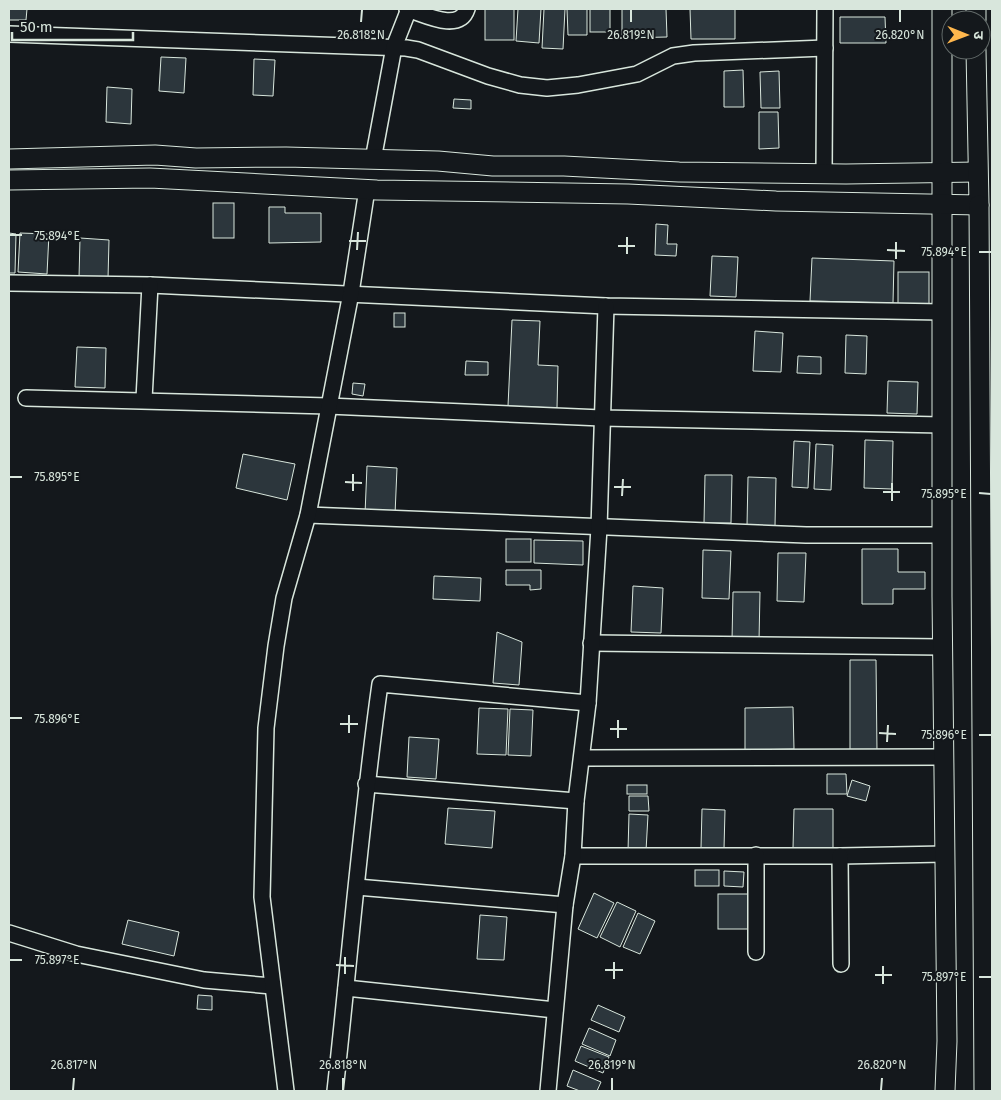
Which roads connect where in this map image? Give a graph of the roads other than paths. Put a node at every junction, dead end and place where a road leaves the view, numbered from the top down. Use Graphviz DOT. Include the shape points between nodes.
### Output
graph roads {
  1 [pos="408,9"];
  2 [pos="467,9"];
  3 [pos="825,9"];
  4 [pos="942,9"];
  5 [pos="9,34"];
  6 [pos="394,47"];
  7 [pos="825,48"];
  8 [pos="976,60"];
  9 [pos="9,159"];
  10 [pos="373,160"];
  11 [pos="943,172"];
  12 [pos="824,174"];
  13 [pos="9,180"];
  14 [pos="981,188"];
  15 [pos="367,189"];
  16 [pos="942,204"];
  17 [pos="9,283"];
  18 [pos="150,285"];
  19 [pos="351,293"];
  20 [pos="606,306"];
  21 [pos="942,312"];
  22 [pos="26,398"];
  23 [pos="144,399"];
  24 [pos="328,406"];
  25 [pos="602,418"];
  26 [pos="942,425"];
  27 [pos="308,515"];
  28 [pos="599,528"];
  29 [pos="942,535"];
  30 [pos="591,643"];
  31 [pos="942,647"];
  32 [pos="588,703"];
  33 [pos="944,757"];
  34 [pos="582,758"];
  35 [pos="366,784"];
  36 [pos="987,790"];
  37 [pos="576,801"];
  38 [pos="945,854"];
  39 [pos="756,855"];
  40 [pos="573,856"];
  41 [pos="840,856"];
  42 [pos="357,887"];
  43 [pos="565,905"];
  44 [pos="9,933"];
  45 [pos="756,952"];
  46 [pos="841,964"];
  47 [pos="272,986"];
  48 [pos="346,988"];
  49 [pos="555,1010"];
  50 [pos="286,1091"];
  51 [pos="335,1091"];
  52 [pos="548,1091"];
  53 [pos="945,1091"];
  54 [pos="984,1091"];
  1 -- 2 [label="street" via="447,22 459,21"];
  1 -- 6 [label="street"];
  3 -- 7 [label="street"];
  4 -- 11 [label="street"];
  5 -- 6 [label="street"];
  6 -- 7 [label="street" via="418,50 520,85 546,88 637,74 673,56"];
  6 -- 10 [label="street"];
  7 -- 12 [label="street"];
  8 -- 14 [label="street"];
  9 -- 10 [label="street" via="155,155"];
  10 -- 12 [label="street"];
  10 -- 15 [label="street"];
  11 -- 12 [label="street"];
  11 -- 14 [label="street"];
  11 -- 16 [label="street"];
  13 -- 15 [label="street" via="150,178"];
  14 -- 16 [label="street"];
  14 -- 36 [label="street" via="980,440"];
  15 -- 16 [label="street"];
  15 -- 19 [label="street"];
  16 -- 21 [label="street"];
  17 -- 18 [label="street"];
  18 -- 19 [label="street"];
  18 -- 23 [label="street"];
  19 -- 20 [label="street"];
  19 -- 24 [label="street"];
  20 -- 21 [label="street"];
  20 -- 25 [label="street"];
  21 -- 26 [label="street"];
  22 -- 23 [label="street"];
  23 -- 24 [label="street"];
  24 -- 25 [label="street"];
  24 -- 27 [label="street"];
  25 -- 26 [label="street"];
  25 -- 28 [label="street"];
  26 -- 29 [label="street"];
  27 -- 28 [label="street"];
  27 -- 47 [label="street" via="284,598 266,728 262,897"];
  28 -- 29 [label="street" via="806,535"];
  28 -- 30 [label="street"];
  29 -- 31 [label="street"];
  30 -- 31 [label="street"];
  30 -- 32 [label="street"];
  31 -- 33 [label="street"];
  32 -- 34 [label="street"];
  32 -- 35 [label="street" via="380,684"];
  33 -- 34 [label="street"];
  33 -- 38 [label="street"];
  34 -- 37 [label="street"];
  35 -- 37 [label="street"];
  35 -- 42 [label="street"];
  36 -- 54 [label="street"];
  37 -- 40 [label="street"];
  38 -- 41 [label="street"];
  38 -- 53 [label="street"];
  39 -- 40 [label="street"];
  39 -- 41 [label="street"];
  39 -- 45 [label="street"];
  40 -- 43 [label="street"];
  41 -- 46 [label="street"];
  42 -- 43 [label="street"];
  42 -- 48 [label="street"];
  43 -- 49 [label="street"];
  44 -- 47 [label="street" via="76,954 204,980"];
  47 -- 50 [label="street"];
  48 -- 49 [label="street"];
  48 -- 51 [label="street"];
  49 -- 52 [label="street"];
}
